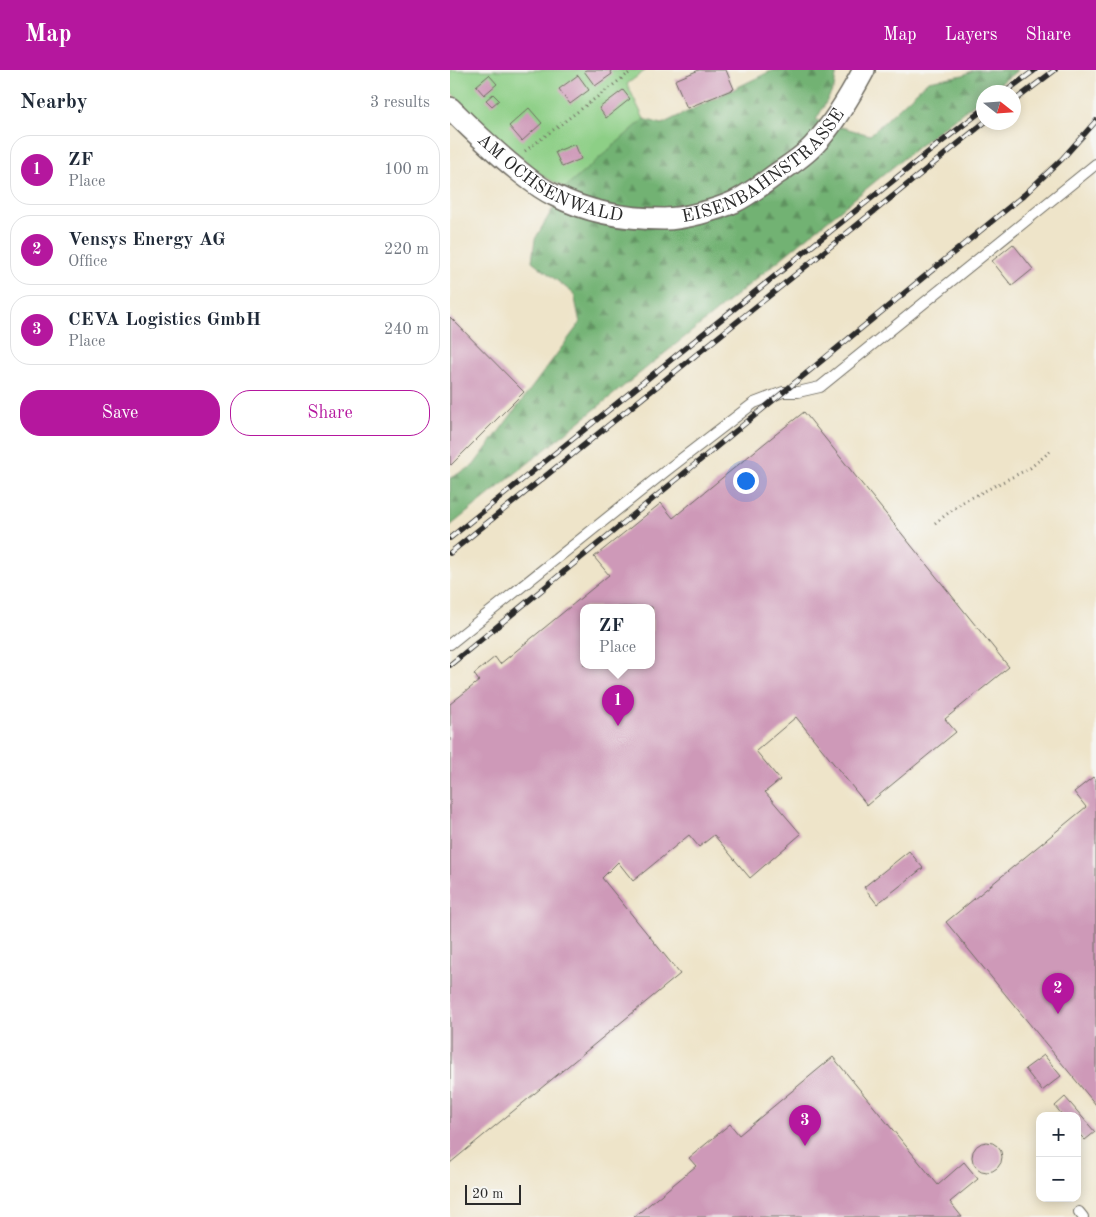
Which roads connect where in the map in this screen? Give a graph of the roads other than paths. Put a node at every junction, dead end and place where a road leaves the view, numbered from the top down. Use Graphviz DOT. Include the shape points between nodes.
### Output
graph roads {
  1 [pos="864,70"];
  2 [pos="450,108"];
  3 [pos="1096,164"];
  4 [pos="635,217"];
  5 [pos="450,644"];
  1 -- 4 [label="street, EISENBAHNSTRASSE" via="813,147 760,186 734,202 696,215 666,219"];
  2 -- 4 [label="street, AM OCHSENWALD" via="509,163 554,195 605,213"];
  3 -- 5 [label="lane" via="820,387 783,392 754,403"];
}
